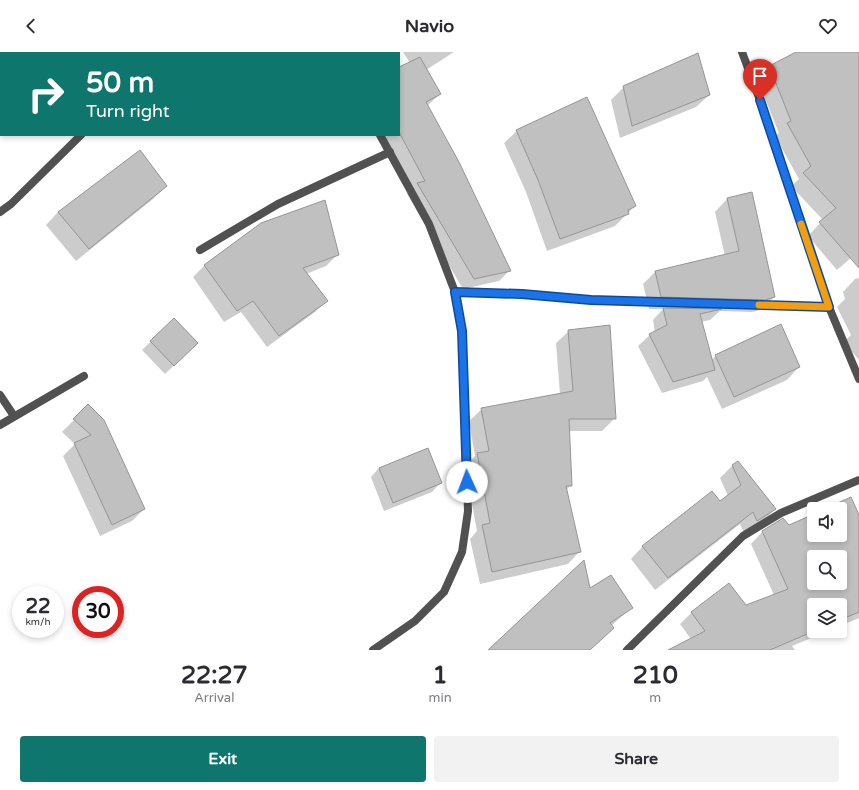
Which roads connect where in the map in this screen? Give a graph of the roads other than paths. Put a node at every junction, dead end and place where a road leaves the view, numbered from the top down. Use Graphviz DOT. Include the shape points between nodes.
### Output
graph roads {
  1 [pos="742,52"];
  2 [pos="80,136"];
  3 [pos="381,136"];
  4 [pos="390,152"];
  5 [pos="0,212"];
  6 [pos="200,250"];
  7 [pos="455,292"];
  8 [pos="829,307"];
  9 [pos="84,376"];
  10 [pos="859,379"];
  11 [pos="0,395"];
  12 [pos="14,416"];
  13 [pos="0,425"];
  14 [pos="859,480"];
  15 [pos="373,650"];
  16 [pos="627,650"];
  1 -- 8 [label="street"];
  2 -- 5 [label="street"];
  3 -- 4 [label="street"];
  4 -- 6 [label="street" via="278,204"];
  4 -- 7 [label="street" via="429,224"];
  7 -- 8 [label="street" via="591,300"];
  7 -- 15 [label="street" via="462,331 468,511 462,552 444,592 415,621"];
  8 -- 10 [label="street"];
  9 -- 12 [label="street"];
  11 -- 12 [label="street"];
  12 -- 13 [label="street"];
  14 -- 16 [label="street" via="781,513 743,536"];
}
